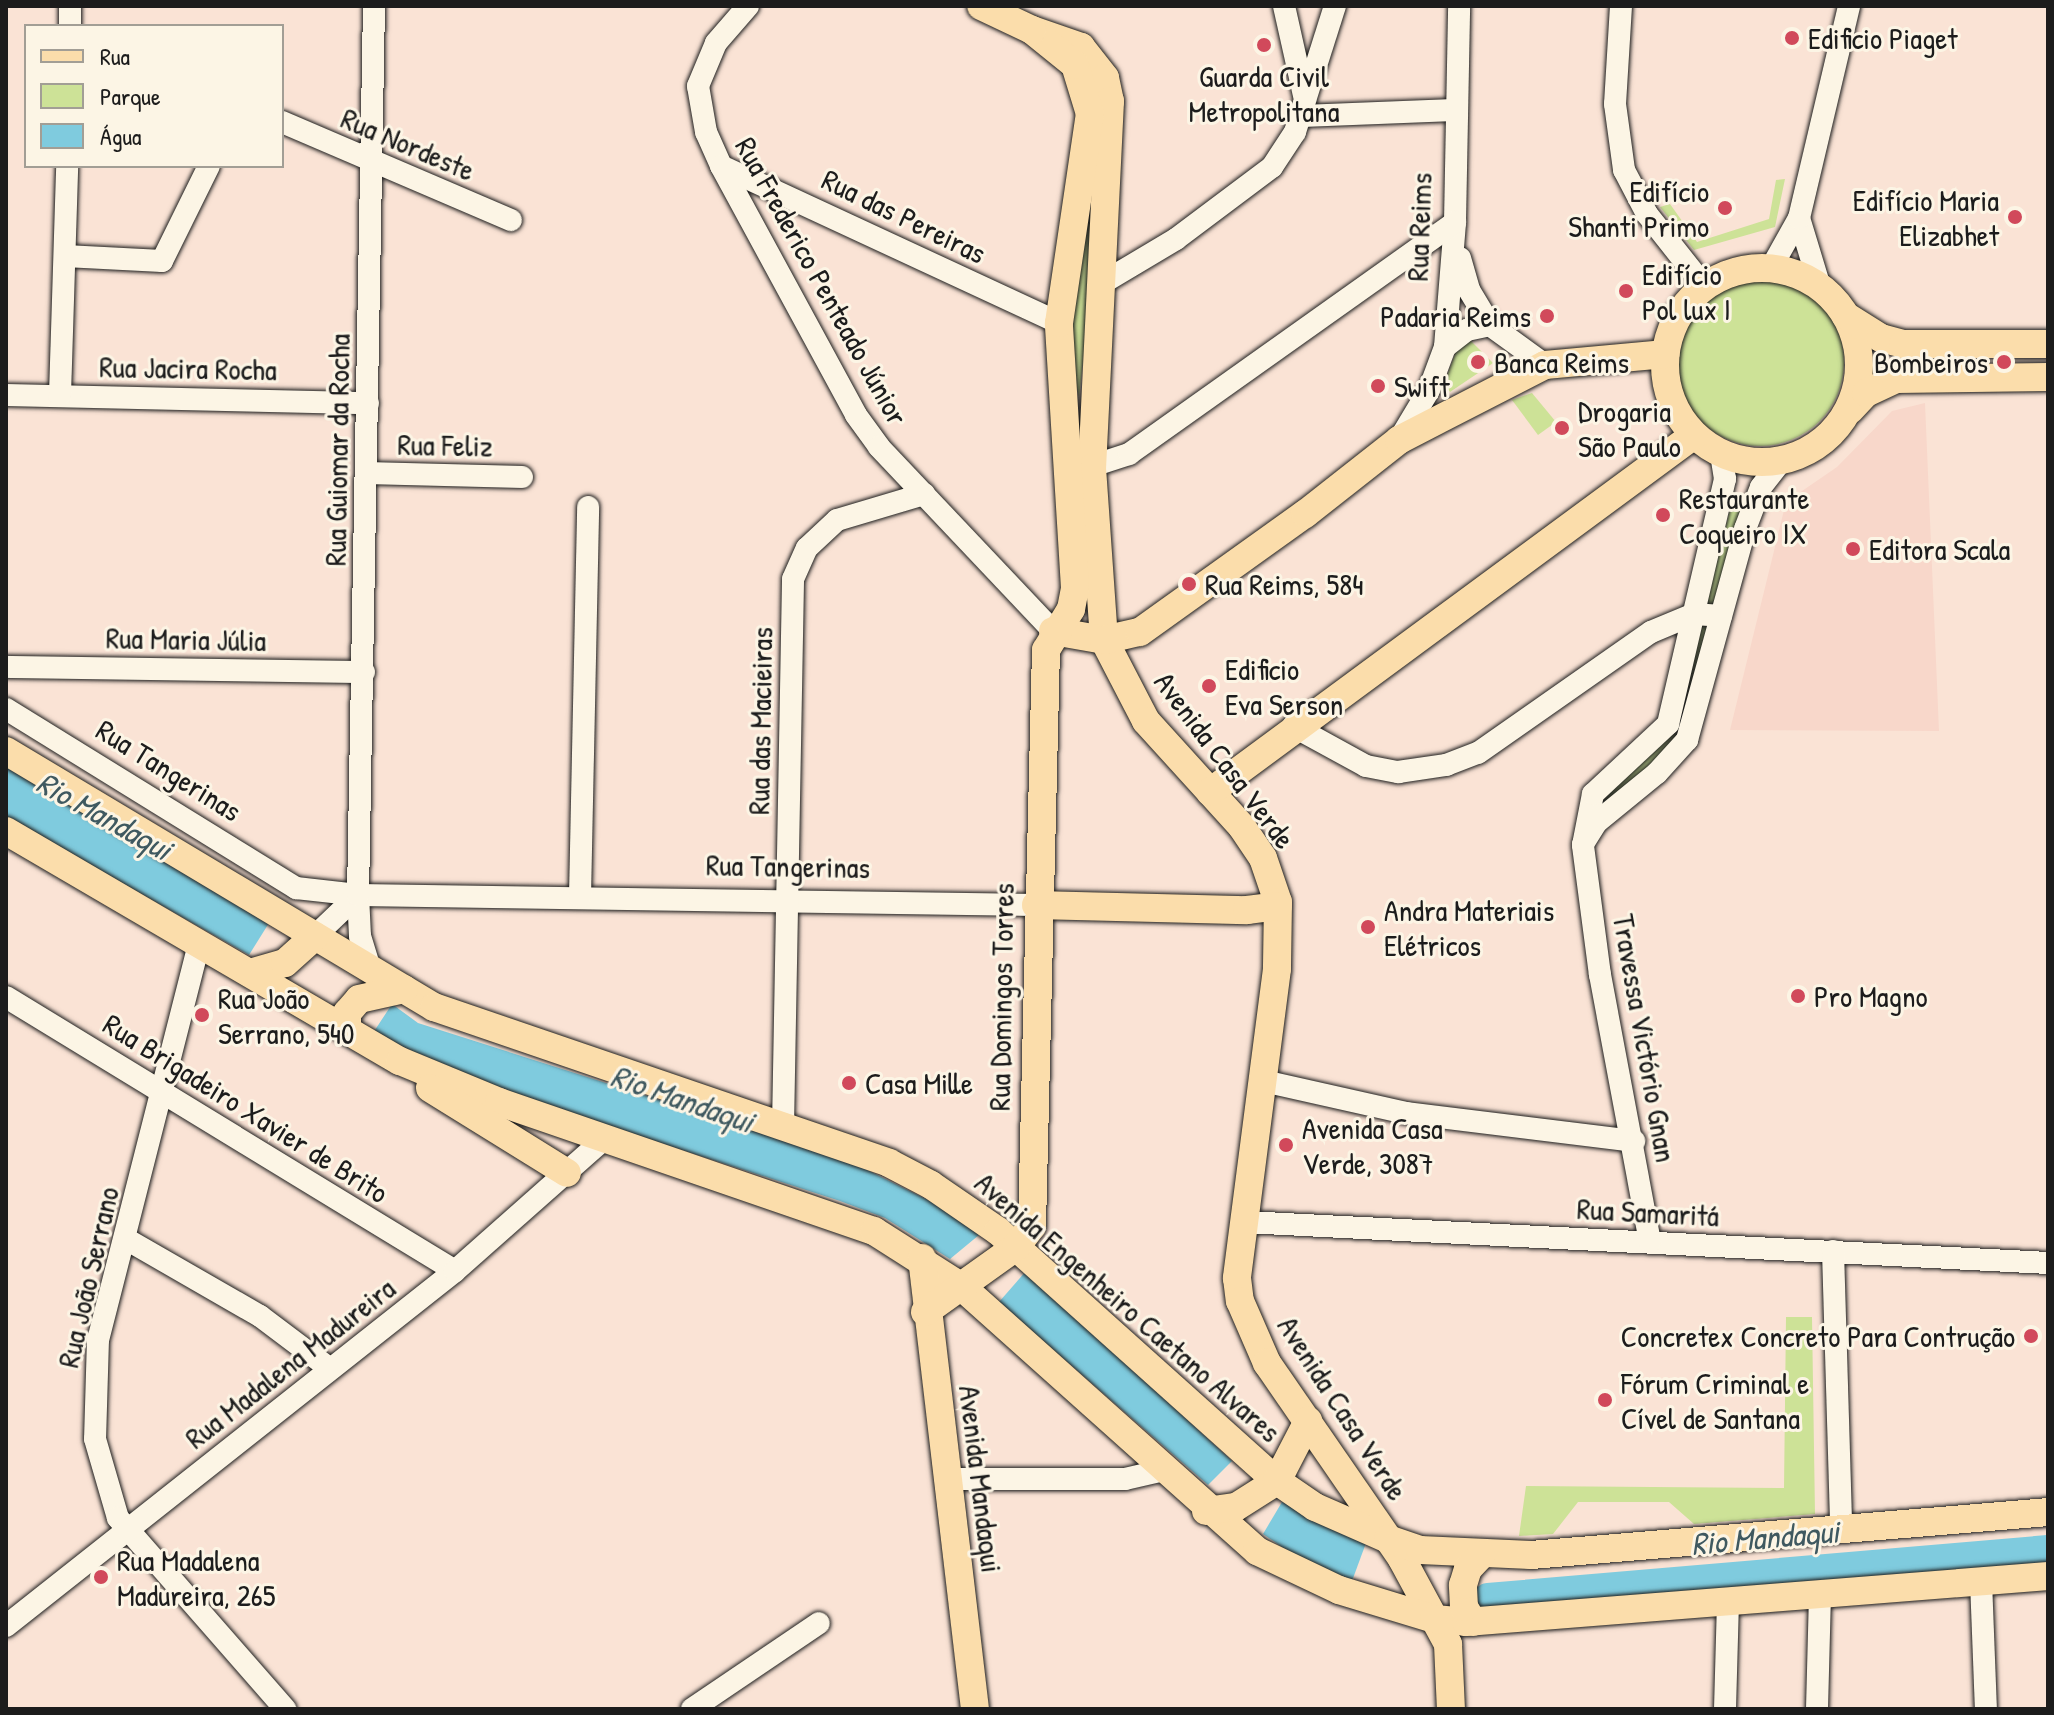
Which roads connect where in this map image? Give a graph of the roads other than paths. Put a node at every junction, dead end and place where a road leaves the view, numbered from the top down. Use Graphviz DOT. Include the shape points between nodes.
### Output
graph roads {
  1 [pos="374,6"];
  2 [pos="748,6"];
  3 [pos="981,6"];
  4 [pos="1284,6"];
  5 [pos="1335,6"];
  6 [pos="1459,6"];
  7 [pos="1621,6"];
  8 [pos="1849,6"];
  9 [pos="1032,30"];
  10 [pos="1302,109"];
  11 [pos="1456,110"];
  12 [pos="284,123"];
  13 [pos="372,162"];
  14 [pos="721,166"];
  15 [pos="67,168"];
  16 [pos="208,168"];
  17 [pos="1799,218"];
  18 [pos="511,220"];
  19 [pos="1455,228"];
  20 [pos="65,256"];
  21 [pos="1771,268"];
  22 [pos="1104,282"];
  23 [pos="1704,286"];
  24 [pos="1820,287"];
  25 [pos="1846,316"];
  26 [pos="1059,323"];
  27 [pos="1490,325"];
  28 [pos="2048,344"];
  29 [pos="1445,347"];
  30 [pos="1665,354"];
  31 [pos="1545,365"];
  32 [pos="2048,377"];
  33 [pos="6,395"];
  34 [pos="60,395"];
  35 [pos="368,403"];
  36 [pos="1846,414"];
  37 [pos="1694,435"];
  38 [pos="1399,440"];
  39 [pos="1721,453"];
  40 [pos="1781,461"];
  41 [pos="1082,470"];
  42 [pos="367,473"];
  43 [pos="522,477"];
  44 [pos="924,494"];
  45 [pos="588,507"];
  46 [pos="1694,614"];
  47 [pos="1721,616"];
  48 [pos="1053,631"];
  49 [pos="1104,640"];
  50 [pos="6,667"];
  51 [pos="364,672"];
  52 [pos="6,709"];
  53 [pos="1293,726"];
  54 [pos="6,751"];
  55 [pos="1210,792"];
  56 [pos="6,831"];
  57 [pos="1583,845"];
  58 [pos="296,888"];
  59 [pos="358,895"];
  60 [pos="580,897"];
  61 [pos="787,900"];
  62 [pos="1036,905"];
  63 [pos="1278,906"];
  64 [pos="310,933"];
  65 [pos="199,944"];
  66 [pos="370,969"];
  67 [pos="250,973"];
  68 [pos="404,989"];
  69 [pos="6,997"];
  70 [pos="347,1030"];
  71 [pos="400,1061"];
  72 [pos="1263,1081"];
  73 [pos="163,1091"];
  74 [pos="783,1127"];
  75 [pos="604,1139"];
  76 [pos="1634,1141"];
  77 [pos="567,1173"];
  78 [pos="1245,1222"];
  79 [pos="126,1239"];
  80 [pos="1650,1242"];
  81 [pos="1016,1247"];
  82 [pos="1833,1251"];
  83 [pos="922,1258"];
  84 [pos="2048,1263"];
  85 [pos="455,1271"];
  86 [pos="962,1287"];
  87 [pos="925,1312"];
  88 [pos="329,1368"];
  89 [pos="1308,1421"];
  90 [pos="1164,1470"];
  91 [pos="948,1479"];
  92 [pos="1277,1481"];
  93 [pos="1206,1511"];
  94 [pos="2048,1512"];
  95 [pos="1841,1528"];
  96 [pos="128,1530"];
  97 [pos="1388,1539"];
  98 [pos="1481,1555"];
  99 [pos="2048,1576"];
  100 [pos="1981,1581"];
  101 [pos="1820,1597"];
  102 [pos="1728,1602"];
  103 [pos="1434,1619"];
  104 [pos="1473,1622"];
  105 [pos="819,1623"];
  106 [pos="6,1626"];
  107 [pos="282,1708"];
  108 [pos="692,1709"];
  109 [pos="975,1709"];
  110 [pos="1451,1709"];
  111 [pos="1725,1709"];
  112 [pos="1817,1709"];
  113 [pos="1986,1709"];
  1 -- 13 [label="street, Rua Guiomar da Rocha"];
  2 -- 14 [label="street, Rua Frederico Penteado Júnior" via="716,43 698,86 706,132"];
  3 -- 9 [label="main road, Avenida Casa Verde"];
  4 -- 10 [label="street"];
  5 -- 10 [label="street"];
  6 -- 11 [label="street, Rua Reims"];
  7 -- 23 [label="street" via="1615,104 1624,170 1647,214"];
  8 -- 17 [label="street"];
  9 -- 22 [label="main road, Avenida Casa Verde" via="1081,47 1105,78 1111,122"];
  9 -- 26 [label="main road, Avenida Casa Verde" via="1075,65 1090,114"];
  10 -- 11 [label="street"];
  10 -- 22 [label="street" via="1283,152 1258,180"];
  11 -- 19 [label="street, Rua Reims"];
  12 -- 13 [label="street, Rua Nordeste"];
  13 -- 18 [label="street, Rua Nordeste"];
  13 -- 35 [label="street, Rua Guiomar da Rocha"];
  14 -- 26 [label="street, Rua das Pereiras"];
  14 -- 44 [label="street, Rua Frederico Penteado Júnior" via="856,415"];
  15 -- 20 [label="street"];
  16 -- 20 [label="street" via="162,261"];
  17 -- 21 [label="street"];
  17 -- 24 [label="street"];
  19 -- 27 [label="street" via="1469,290"];
  19 -- 29 [label="street, Rua Reims"];
  19 -- 41 [label="street" via="1129,454"];
  20 -- 34 [label="street"];
  21 -- 23 [label="main road" via="1725,275"];
  21 -- 24 [label="main road"];
  22 -- 41 [label="main road, Avenida Casa Verde"];
  23 -- 30 [label="main road" via="1685,305"];
  24 -- 25 [label="main road"];
  25 -- 28 [label="main road" via="1881,338 1903,344"];
  25 -- 36 [label="main road" via="1859,365"];
  26 -- 41 [label="main road, Avenida Casa Verde"];
  27 -- 29 [label="street" via="1467,330"];
  27 -- 31 [label="street"];
  29 -- 38 [label="street, Rua Reims" via="1429,390"];
  30 -- 31 [label="main road"];
  30 -- 37 [label="main road" via="1671,398"];
  31 -- 38 [label="main road, Rua Reims"];
  32 -- 36 [label="main road" via="1896,379 1866,393"];
  33 -- 34 [label="street, Rua Jacira Rocha"];
  34 -- 35 [label="street, Rua Jacira Rocha"];
  35 -- 42 [label="street, Rua Guiomar da Rocha"];
  36 -- 40 [label="main road" via="1819,444"];
  37 -- 39 [label="main road"];
  37 -- 53 [label="main road"];
  38 -- 49 [label="main road, Rua Reims" via="1162,620 1120,640"];
  39 -- 40 [label="main road" via="1750,461"];
  39 -- 46 [label="street, Travessa Victório Gnan" via="1725,479"];
  40 -- 47 [label="street" via="1761,487"];
  41 -- 48 [label="main road, Avenida Casa Verde" via="1075,588 1071,609"];
  41 -- 49 [label="main road, Avenida Casa Verde"];
  42 -- 43 [label="street, Rua Feliz"];
  42 -- 51 [label="street, Rua Guiomar da Rocha"];
  44 -- 48 [label="street, Rua Frederico Penteado Júnior"];
  44 -- 61 [label="street, Rua das Macieiras" via="837,520 807,548 793,579"];
  45 -- 60 [label="street"];
  46 -- 47 [label="street"];
  46 -- 53 [label="street" via="1651,632 1478,753 1446,765 1398,772 1366,766"];
  46 -- 57 [label="street, Travessa Victório Gnan" via="1668,724 1593,794"];
  47 -- 57 [label="street" via="1687,740 1657,773 1597,822"];
  48 -- 49 [label="main road, Rua Reims"];
  48 -- 62 [label="main road, Rua Domingos Torres" via="1046,650"];
  49 -- 55 [label="main road, Avenida Casa Verde" via="1146,721"];
  50 -- 51 [label="street, Rua Maria Júlia"];
  51 -- 59 [label="street, Rua Guiomar da Rocha"];
  52 -- 58 [label="street, Rua Tangerinas"];
  53 -- 55 [label="main road"];
  54 -- 64 [label="main road, Avenida Engenheiro Caetano Alvares"];
  55 -- 63 [label="main road, Avenida Casa Verde" via="1263,858"];
  56 -- 65 [label="main road"];
  57 -- 76 [label="street, Travessa Victório Gnan" via="1600,975"];
  58 -- 59 [label="street, Rua Tangerinas"];
  58 -- 64 [label="street"];
  59 -- 60 [label="street, Rua Tangerinas"];
  59 -- 64 [label="street"];
  59 -- 66 [label="street, Rua Guiomar da Rocha" via="360,936"];
  60 -- 61 [label="street, Rua Tangerinas"];
  61 -- 62 [label="street, Rua Tangerinas"];
  61 -- 74 [label="street, Rua das Macieiras"];
  62 -- 63 [label="main road, Rua Tangerinas" via="1247,910"];
  62 -- 81 [label="main road, Rua Domingos Torres" via="1032,1226"];
  63 -- 72 [label="main road, Avenida Casa Verde" via="1277,969"];
  64 -- 66 [label="main road, Avenida Engenheiro Caetano Alvares"];
  64 -- 67 [label="main road" via="285,963"];
  65 -- 67 [label="main road"];
  65 -- 73 [label="street, Rua João Serrano"];
  66 -- 68 [label="main road, Avenida Engenheiro Caetano Alvares"];
  67 -- 70 [label="main road"];
  68 -- 70 [label="main road" via="359,999 347,1013"];
  68 -- 74 [label="main road, Avenida Engenheiro Caetano Alvares" via="493,1030"];
  69 -- 73 [label="street, Rua Brigadeiro Xavier de Brito"];
  70 -- 71 [label="main road"];
  71 -- 75 [label="main road"];
  71 -- 77 [label="main road" via="419,1082"];
  72 -- 76 [label="street" via="1406,1113"];
  72 -- 78 [label="main road, Avenida Casa Verde"];
  73 -- 79 [label="street, Rua João Serrano"];
  73 -- 85 [label="street, Rua Brigadeiro Xavier de Brito"];
  74 -- 81 [label="main road, Avenida Engenheiro Caetano Alvares" via="903,1170 974,1211"];
  75 -- 77 [label="street, Rua Madalena Madureira"];
  75 -- 83 [label="main road" via="874,1231"];
  76 -- 80 [label="street, Travessa Victório Gnan"];
  77 -- 85 [label="street, Rua Madalena Madureira"];
  78 -- 80 [label="street, Rua Samaritá"];
  78 -- 89 [label="main road, Avenida Casa Verde" via="1237,1278 1240,1301 1267,1363"];
  79 -- 88 [label="street" via="260,1316"];
  79 -- 96 [label="street, Rua João Serrano" via="98,1339 93,1393 105,1487"];
  80 -- 82 [label="street, Rua Samaritá"];
  81 -- 86 [label="main road, Rua Domingos Torres"];
  81 -- 92 [label="main road, Avenida Engenheiro Caetano Alvares"];
  82 -- 84 [label="street, Rua Samaritá"];
  82 -- 95 [label="street"];
  83 -- 86 [label="main road"];
  83 -- 87 [label="main road, Avenida Mandaqui"];
  85 -- 88 [label="street, Rua Madalena Madureira"];
  86 -- 87 [label="main road, Rua Domingos Torres"];
  86 -- 90 [label="main road"];
  87 -- 91 [label="main road, Avenida Mandaqui"];
  88 -- 96 [label="street, Rua Madalena Madureira"];
  89 -- 92 [label="main road"];
  89 -- 97 [label="main road, Avenida Casa Verde"];
  90 -- 91 [label="street" via="1125,1479"];
  90 -- 93 [label="main road"];
  91 -- 109 [label="main road, Avenida Mandaqui"];
  92 -- 93 [label="main road" via="1236,1507"];
  92 -- 97 [label="main road, Avenida Engenheiro Caetano Alvares" via="1315,1507"];
  93 -- 103 [label="main road" via="1257,1551 1339,1590"];
  94 -- 95 [label="main road, Avenida Engenheiro Caetano Alvares"];
  95 -- 98 [label="main road, Avenida Engenheiro Caetano Alvares"];
  96 -- 106 [label="street, Rua Madalena Madureira"];
  96 -- 107 [label="street, Rua João Serrano"];
  97 -- 98 [label="main road, Avenida Engenheiro Caetano Alvares" via="1420,1550"];
  97 -- 103 [label="main road, Avenida Casa Verde"];
  98 -- 104 [label="main road" via="1463,1585 1464,1607"];
  99 -- 100 [label="main road"];
  100 -- 101 [label="main road"];
  100 -- 113 [label="street"];
  101 -- 102 [label="main road"];
  101 -- 112 [label="street"];
  102 -- 104 [label="main road"];
  102 -- 111 [label="street"];
  103 -- 104 [label="main road"];
  103 -- 110 [label="main road, Avenida Casa Verde" via="1451,1656"];
  105 -- 108 [label="street"];
}
